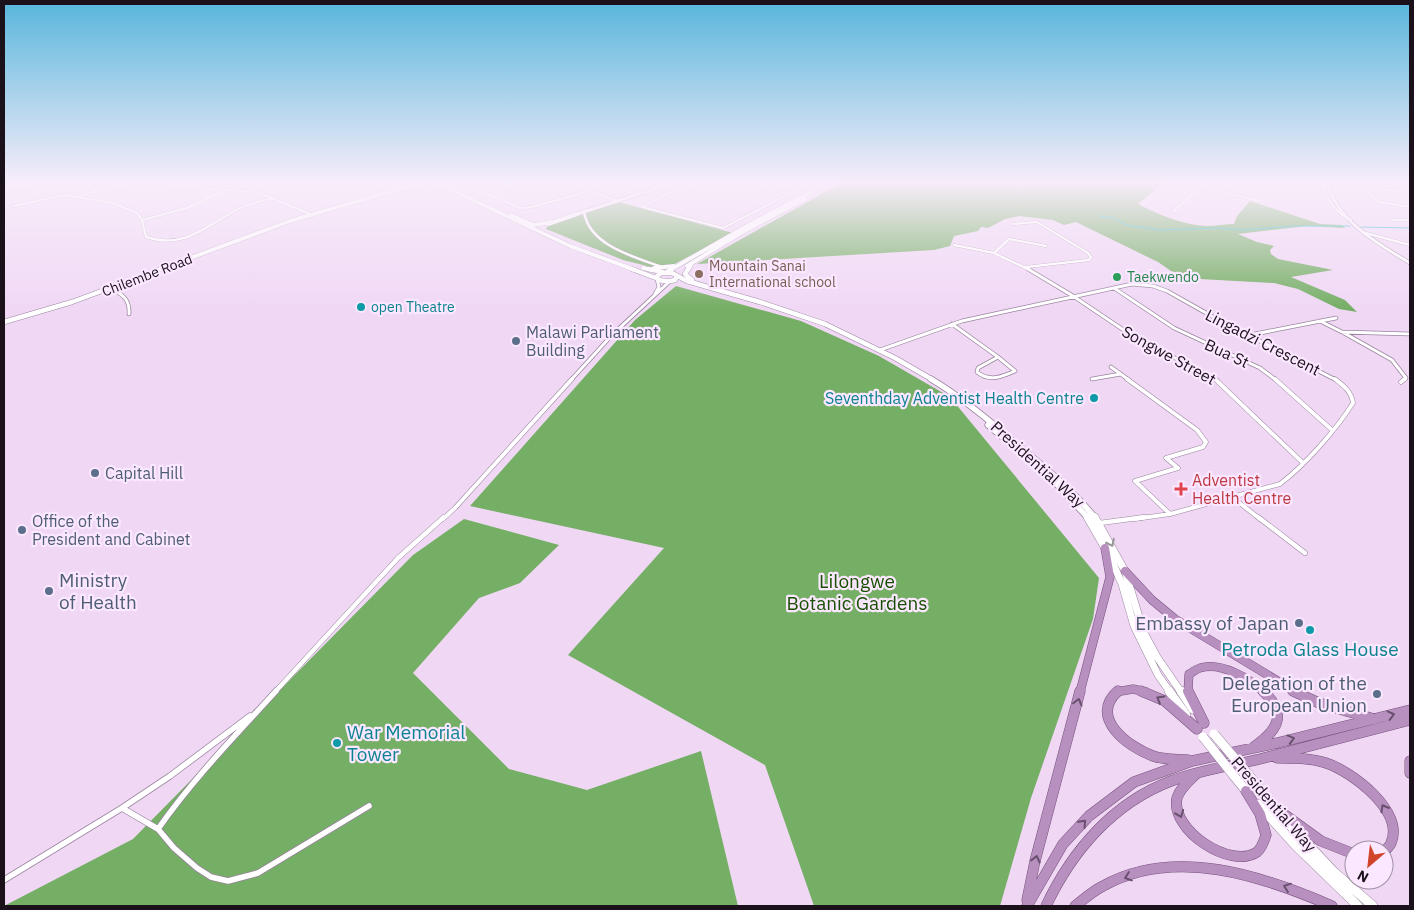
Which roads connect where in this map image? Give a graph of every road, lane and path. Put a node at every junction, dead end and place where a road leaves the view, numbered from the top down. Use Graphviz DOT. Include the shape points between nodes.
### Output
graph roads {
  1 [pos="143,224"];
  2 [pos="212,224"];
  3 [pos="279,224"];
  4 [pos="523,224"];
  5 [pos="528,224"];
  6 [pos="545,224"];
  7 [pos="548,224"];
  8 [pos="587,224"];
  9 [pos="709,224"];
  10 [pos="730,224"];
  11 [pos="750,224"];
  12 [pos="757,224"];
  13 [pos="1041,224"];
  14 [pos="1355,224"];
  15 [pos="526,226"];
  16 [pos="534,228"];
  17 [pos="544,231"];
  18 [pos="1362,232"];
  19 [pos="562,242"];
  20 [pos="954,245"];
  21 [pos="1410,245"];
  22 [pos="1046,246"];
  23 [pos="994,253"];
  24 [pos="697,260"];
  25 [pos="1410,263"];
  26 [pos="1026,267"];
  27 [pos="664,271"];
  28 [pos="677,276"];
  29 [pos="656,278"];
  30 [pos="671,281"];
  31 [pos="697,284"];
  32 [pos="1114,288"];
  33 [pos="110,289"];
  34 [pos="654,296"];
  35 [pos="1073,296"];
  36 [pos="129,314"];
  37 [pos="1336,318"];
  38 [pos="1320,321"];
  39 [pos="4,322"];
  40 [pos="952,324"];
  41 [pos="1342,332"];
  42 [pos="1388,333"];
  43 [pos="1410,334"];
  44 [pos="1250,335"];
  45 [pos="880,350"];
  46 [pos="998,357"];
  47 [pos="1111,367"];
  48 [pos="1121,374"];
  49 [pos="1092,379"];
  50 [pos="1401,382"];
  51 [pos="1332,430"];
  52 [pos="1303,463"];
  53 [pos="1232,497"];
  54 [pos="1170,514"];
  55 [pos="1100,523"];
  56 [pos="1105,548"];
  57 [pos="1305,553"];
  58 [pos="1125,572"];
  59 [pos="260,708"];
  60 [pos="1410,710"];
  61 [pos="1374,719"];
  62 [pos="1410,720"];
  63 [pos="1202,730"];
  64 [pos="1253,748"];
  65 [pos="1264,758"];
  66 [pos="1192,761"];
  67 [pos="1410,761"];
  68 [pos="1197,773"];
  69 [pos="1410,773"];
  70 [pos="1246,790"];
  71 [pos="369,806"];
  72 [pos="1274,807"];
  73 [pos="122,808"];
  74 [pos="158,829"];
  75 [pos="1392,840"];
  76 [pos="1344,851"];
  77 [pos="4,880"];
  78 [pos="1026,906"];
  79 [pos="1046,906"];
  80 [pos="1075,906"];
  81 [pos="1332,906"];
  82 [pos="1358,906"];
  83 [pos="1373,906"];
  1 -- 2 [label="street" via="144,236 160,241 177,240"];
  3 -- 33 [label="main road, Chilembe Road"];
  4 -- 15 [label="main road, Presidential Way"];
  5 -- 16 [label="main road, Presidential Way"];
  6 -- 16 [label="street"];
  7 -- 17 [label="main road" via="541,228"];
  8 -- 27 [label="street" via="597,236 628,255"];
  9 -- 10 [label="street" via="723,228"];
  11 -- 27 [label="main road" via="688,261"];
  12 -- 24 [label="main road"];
  13 -- 26 [label="street" via="1091,257 1074,263"];
  14 -- 18 [label="street"];
  15 -- 16 [label="main road, Presidential Way"];
  15 -- 19 [label="main road" via="524,231"];
  16 -- 17 [label="main road, Presidential Way"];
  16 -- 19 [label="main road, Presidential Way"];
  17 -- 27 [label="main road, Presidential Way" via="588,250"];
  18 -- 21 [label="street"];
  18 -- 25 [label="street"];
  19 -- 29 [label="main road, Presidential Way"];
  20 -- 23 [label="street, Songwe Street"];
  22 -- 23 [label="street" via="1010,238"];
  23 -- 26 [label="street, Songwe Street"];
  24 -- 28 [label="main road" via="680,270"];
  24 -- 31 [label="main road" via="686,274"];
  26 -- 35 [label="street, Songwe Street"];
  27 -- 28 [label="main road, Presidential Way"];
  27 -- 29 [label="main road"];
  28 -- 30 [label="main road"];
  28 -- 31 [label="main road, Presidential Way"];
  29 -- 30 [label="main road, Presidential Way"];
  29 -- 34 [label="street" via="659,287"];
  30 -- 34 [label="street"];
  30 -- 56 [label="main road, Presidential Way" via="740,298 810,321 879,353 938,387 971,410 1050,477 1090,520"];
  31 -- 45 [label="main road, Presidential Way" via="798,314"];
  32 -- 35 [label="street, Lingadzi Crescent"];
  32 -- 44 [label="street, Lingadzi Crescent" via="1139,284 1160,288"];
  32 -- 51 [label="street, Bua St" via="1174,328 1260,368"];
  33 -- 36 [label="street" via="127,298"];
  33 -- 39 [label="main road, Chilembe Road"];
  34 -- 59 [label="street" via="593,356 455,508 398,558"];
  35 -- 40 [label="street, Lingadzi Crescent"];
  35 -- 52 [label="street, Songwe Street" via="1130,335 1217,380"];
  37 -- 38 [label="street"];
  38 -- 41 [label="street"];
  38 -- 44 [label="street"];
  40 -- 45 [label="street, Lingadzi Crescent"];
  40 -- 46 [label="street"];
  41 -- 42 [label="street"];
  41 -- 50 [label="street" via="1397,364 1406,378"];
  42 -- 43 [label="street"];
  44 -- 51 [label="street, Lingadzi Crescent" via="1346,387 1353,403"];
  45 -- 55 [label="main road, Presidential Way" via="933,380 976,410 1061,481"];
  46 -- 46 [label="street" via="1015,372 994,379 977,372 978,368"];
  47 -- 48 [label="street"];
  48 -- 49 [label="street"];
  48 -- 54 [label="street" via="1197,430 1206,442 1203,447 1166,458 1178,468 1135,482"];
  51 -- 52 [label="street, Lingadzi Crescent"];
  52 -- 53 [label="street, Lingadzi Crescent" via="1296,473 1280,484"];
  53 -- 54 [label="street, Lingadzi Crescent"];
  53 -- 57 [label="street"];
  54 -- 55 [label="street, Lingadzi Crescent"];
  55 -- 58 [label="main road, Presidential Way, one-way"];
  56 -- 63 [label="main road, Presidential Way" via="1122,584 1134,626 1158,675"];
  78 -- 56 [label="highway, one-way" via="1035,861 1106,596 1110,577"];
  58 -- 61 [label="highway" via="1175,619 1294,692"];
  58 -- 63 [label="main road, Presidential Way" via="1144,633"];
  59 -- 73 [label="street"];
  59 -- 74 [label="street" via="176,802"];
  61 -- 60 [label="highway, one-way"];
  64 -- 61 [label="highway, one-way"];
  62 -- 65 [label="highway"];
  63 -- 64 [label="highway" via="1187,688 1191,674 1214,667 1242,675 1262,690 1277,714 1275,729"];
  63 -- 66 [label="highway, one-way" via="1163,700 1139,690 1117,692 1106,705 1110,725 1128,744 1155,757"];
  63 -- 70 [label="main road, Presidential Way, bridge"];
  63 -- 72 [label="main road, Presidential Way, bridge" via="1214,734"];
  64 -- 66 [label="highway"];
  65 -- 68 [label="highway"];
  75 -- 65 [label="highway, one-way" via="1393,827 1388,814 1380,801 1355,777 1323,762"];
  78 -- 66 [label="highway, one-way" via="1063,844 1088,816 1134,782"];
  67 -- 69 [label="highway"];
  68 -- 70 [label="highway, one-way" via="1181,790 1176,802 1178,809 1198,839 1226,854 1250,855 1258,851 1266,835 1260,814"];
  68 -- 79 [label="highway" via="1144,793 1099,826 1075,855"];
  70 -- 82 [label="main road, Presidential Way" via="1302,852"];
  71 -- 74 [label="street" via="258,872 228,881 211,877 197,868"];
  72 -- 76 [label="highway" via="1305,832"];
  72 -- 83 [label="main road, Presidential Way" via="1334,872"];
  73 -- 74 [label="street"];
  73 -- 77 [label="street"];
  81 -- 80 [label="highway, one-way" via="1261,878 1223,870 1181,868 1142,872 1111,883"];
}
